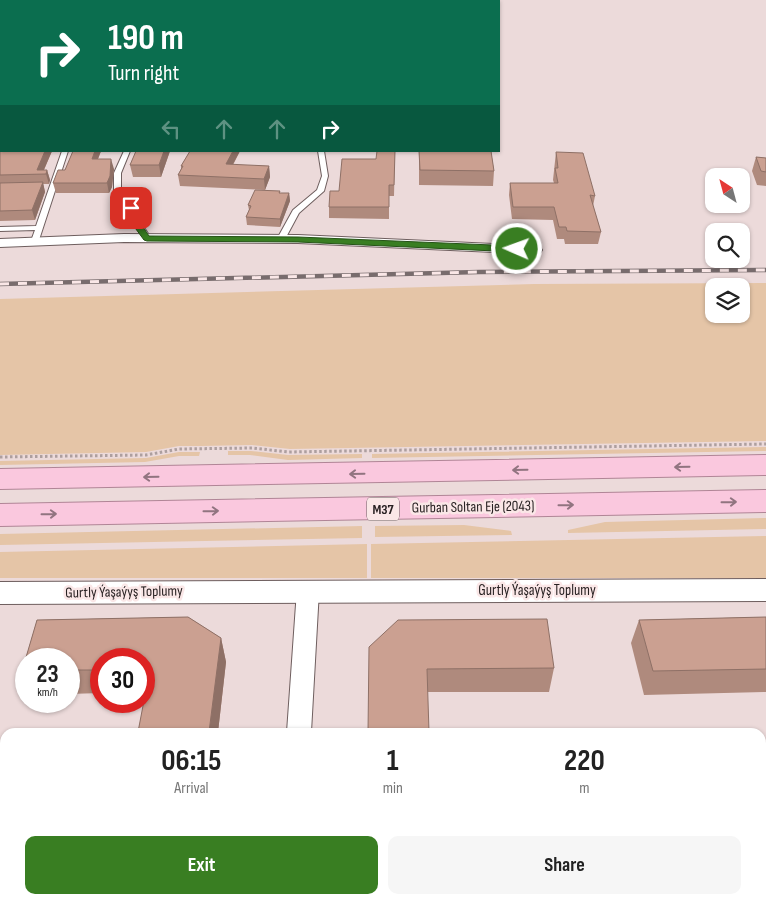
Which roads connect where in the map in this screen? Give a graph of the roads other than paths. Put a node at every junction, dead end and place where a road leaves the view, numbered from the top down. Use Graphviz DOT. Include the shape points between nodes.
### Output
graph roads {
  1 [pos="66,152"];
  2 [pos="127,152"];
  3 [pos="321,152"];
  4 [pos="44,188"];
  5 [pos="53,188"];
  6 [pos="0,229"];
  7 [pos="38,235"];
  8 [pos="147,238"];
  9 [pos="281,239"];
  10 [pos="0,243"];
  11 [pos="535,250"];
  12 [pos="766,465"];
  13 [pos="0,479"];
  14 [pos="766,501"];
  15 [pos="0,515"];
  16 [pos="308,590"];
  17 [pos="766,590"];
  18 [pos="0,592"];
  19 [pos="299,728"];
  1 -- 5 [label="lane"];
  2 -- 8 [label="lane" via="116,174 117,188"];
  3 -- 9 [label="lane" via="325,176 320,191 296,212"];
  4 -- 5 [label="lane"];
  5 -- 7 [label="lane"];
  6 -- 7 [label="lane"];
  7 -- 8 [label="street"];
  7 -- 10 [label="street"];
  8 -- 9 [label="street"];
  9 -- 11 [label="street"];
  12 -- 13 [label="highway, one-way"];
  15 -- 14 [label="highway, Gurban Soltan Eje (2043) / M37, one-way"];
  16 -- 17 [label="street, Gurtly Ýaşaýyş Toplumy"];
  16 -- 18 [label="street, Gurtly Ýaşaýyş Toplumy"];
  16 -- 19 [label="street"];
}
